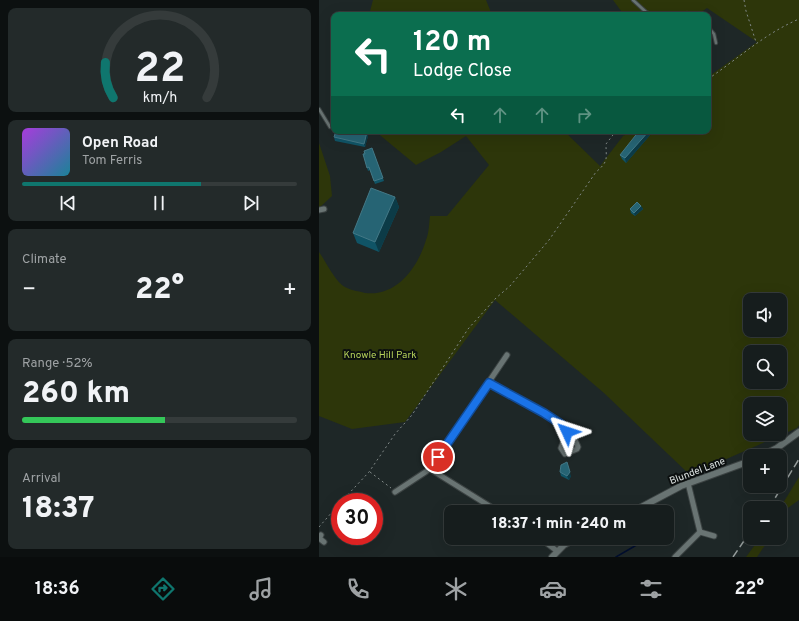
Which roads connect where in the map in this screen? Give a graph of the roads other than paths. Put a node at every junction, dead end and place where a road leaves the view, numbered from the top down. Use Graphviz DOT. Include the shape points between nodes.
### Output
graph roads {
  1 [pos="633,0"];
  2 [pos="646,12"];
  3 [pos="711,30"];
  4 [pos="716,43"];
  5 [pos="319,109"];
  6 [pos="330,127"];
  7 [pos="507,355"];
  8 [pos="489,383"];
  9 [pos="567,432"];
  10 [pos="799,432"];
  11 [pos="774,449"];
  12 [pos="743,463"];
  13 [pos="430,469"];
  14 [pos="688,483"];
  15 [pos="395,492"];
  16 [pos="488,505"];
  17 [pos="644,505"];
  18 [pos="700,532"];
  19 [pos="321,535"];
  20 [pos="714,536"];
  21 [pos="324,542"];
  22 [pos="549,545"];
  23 [pos="566,545"];
  24 [pos="557,551"];
  25 [pos="552,557"];
  26 [pos="675,557"];
  1 -- 2 [label="lane"];
  3 -- 4 [label="lane"];
  5 -- 6 [label="lane"];
  7 -- 8 [label="street"];
  8 -- 9 [label="street" via="544,413 561,424"];
  8 -- 13 [label="street"];
  10 -- 11 [label="street"];
  12 -- 14 [label="street, Blundel Lane"];
  13 -- 15 [label="street"];
  13 -- 16 [label="street"];
  14 -- 17 [label="street, Blundel Lane"];
  14 -- 18 [label="street"];
  18 -- 20 [label="street"];
  18 -- 26 [label="street"];
  19 -- 21 [label="street" via="319,538"];
  22 -- 24 [label="street"];
  23 -- 24 [label="street"];
  24 -- 25 [label="street"];
}
